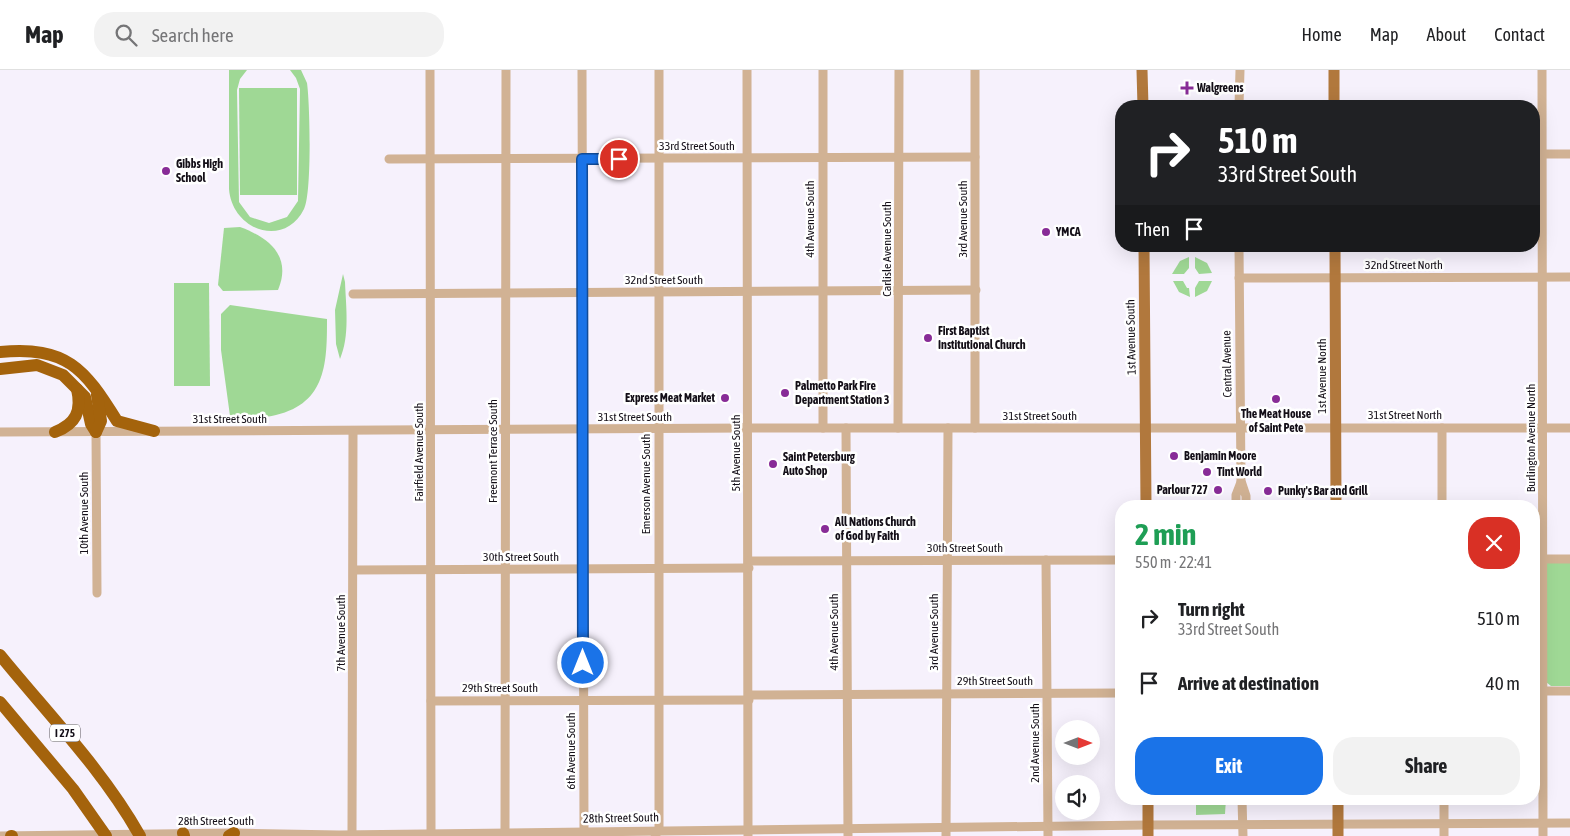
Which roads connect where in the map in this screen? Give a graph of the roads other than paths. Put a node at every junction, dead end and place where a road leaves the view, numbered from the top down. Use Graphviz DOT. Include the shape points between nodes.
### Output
graph roads {
  1 [pos="430,70"];
  2 [pos="506,70"];
  3 [pos="582,70"];
  4 [pos="659,70"];
  5 [pos="747,70"];
  6 [pos="823,70"];
  7 [pos="899,70"];
  8 [pos="975,70"];
  9 [pos="1142,70"];
  10 [pos="1240,70"];
  11 [pos="1334,70"];
  12 [pos="1542,70"];
  13 [pos="1143,100"];
  14 [pos="1240,100"];
  15 [pos="1334,100"];
  16 [pos="1542,154"];
  17 [pos="1570,154"];
  18 [pos="659,158"];
  19 [pos="748,158"];
  20 [pos="823,158"];
  21 [pos="899,158"];
  22 [pos="975,158"];
  23 [pos="389,159"];
  24 [pos="431,159"];
  25 [pos="506,159"];
  26 [pos="582,159"];
  27 [pos="1144,252"];
  28 [pos="1239,252"];
  29 [pos="1335,252"];
  30 [pos="1570,277"];
  31 [pos="1239,278"];
  32 [pos="1335,278"];
  33 [pos="1543,278"];
  34 [pos="976,290"];
  35 [pos="823,291"];
  36 [pos="899,291"];
  37 [pos="659,292"];
  38 [pos="748,292"];
  39 [pos="506,293"];
  40 [pos="583,293"];
  41 [pos="353,294"];
  42 [pos="431,294"];
  43 [pos="0,352"];
  44 [pos="0,369"];
  45 [pos="94,383"];
  46 [pos="77,389"];
  47 [pos="748,428"];
  48 [pos="823,428"];
  49 [pos="846,428"];
  50 [pos="898,428"];
  51 [pos="948,428"];
  52 [pos="975,428"];
  53 [pos="1146,428"];
  54 [pos="1240,428"];
  55 [pos="1336,428"];
  56 [pos="1442,428"];
  57 [pos="1544,428"];
  58 [pos="1570,428"];
  59 [pos="659,429"];
  60 [pos="506,430"];
  61 [pos="583,430"];
  62 [pos="431,431"];
  63 [pos="0,432"];
  64 [pos="55,432"];
  65 [pos="96,432"];
  66 [pos="154,432"];
  67 [pos="352,432"];
  68 [pos="1241,481"];
  69 [pos="1146,500"];
  70 [pos="1236,500"];
  71 [pos="1246,500"];
  72 [pos="1336,500"];
  73 [pos="1442,500"];
  74 [pos="1540,515"];
  75 [pos="1540,559"];
  76 [pos="1570,559"];
  77 [pos="1046,560"];
  78 [pos="1115,560"];
  79 [pos="946,561"];
  80 [pos="846,562"];
  81 [pos="749,565"];
  82 [pos="659,567"];
  83 [pos="354,570"];
  84 [pos="431,570"];
  85 [pos="506,570"];
  86 [pos="583,570"];
  87 [pos="96,593"];
  88 [pos="0,655"];
  89 [pos="1540,691"];
  90 [pos="1570,691"];
  91 [pos="1115,692"];
  92 [pos="1047,693"];
  93 [pos="847,694"];
  94 [pos="947,694"];
  95 [pos="750,697"];
  96 [pos="659,700"];
  97 [pos="431,701"];
  98 [pos="505,701"];
  99 [pos="584,701"];
  100 [pos="0,702"];
  101 [pos="1540,744"];
  102 [pos="1148,805"];
  103 [pos="1242,805"];
  104 [pos="1338,805"];
  105 [pos="1444,805"];
  106 [pos="1570,823"];
  107 [pos="1243,824"];
  108 [pos="1338,824"];
  109 [pos="1444,824"];
  110 [pos="1543,824"];
  111 [pos="1048,826"];
  112 [pos="1148,830"];
  113 [pos="584,831"];
  114 [pos="505,832"];
  115 [pos="848,832"];
  116 [pos="946,832"];
  117 [pos="432,833"];
  118 [pos="656,833"];
  119 [pos="748,833"];
  120 [pos="232,834"];
  121 [pos="352,834"];
  122 [pos="451,834"];
  123 [pos="550,834"];
  124 [pos="183,835"];
  125 [pos="284,835"];
  126 [pos="0,836"];
  127 [pos="12,836"];
  128 [pos="85,836"];
  129 [pos="106,836"];
  130 [pos="140,836"];
  131 [pos="1048,836"];
  132 [pos="1243,836"];
  133 [pos="1338,836"];
  134 [pos="1444,836"];
  135 [pos="1543,836"];
  1 -- 24 [label="street, Fairfield Avenue South"];
  2 -- 25 [label="street, Freemont Terrace South"];
  3 -- 26 [label="street, 6th Avenue South"];
  4 -- 18 [label="street, Emerson Avenue South"];
  5 -- 19 [label="street, 5th Avenue South"];
  6 -- 20 [label="street, 4th Avenue South"];
  7 -- 21 [label="street, Carlisle Avenue South"];
  8 -- 22 [label="street, 3rd Avenue South"];
  9 -- 13 [label="main road"];
  10 -- 14 [label="street"];
  11 -- 15 [label="main road"];
  12 -- 16 [label="street, Burlington Avenue North"];
  16 -- 17 [label="street"];
  16 -- 33 [label="street, Burlington Avenue North"];
  18 -- 19 [label="street, 33rd Street South"];
  18 -- 26 [label="street, 33rd Street South"];
  18 -- 37 [label="street, Emerson Avenue South"];
  19 -- 20 [label="street, 33rd Street South"];
  19 -- 38 [label="street, 5th Avenue South"];
  20 -- 21 [label="street, 33rd Street South"];
  20 -- 35 [label="street, 4th Avenue South"];
  21 -- 22 [label="street, 33rd Street South"];
  21 -- 36 [label="street, Carlisle Avenue South"];
  22 -- 34 [label="street, 3rd Avenue South"];
  23 -- 24 [label="street, 33rd Street South"];
  24 -- 25 [label="street, 33rd Street South"];
  24 -- 42 [label="street, Fairfield Avenue South"];
  25 -- 26 [label="street, 33rd Street South"];
  25 -- 39 [label="street, Freemont Terrace South"];
  26 -- 40 [label="street, 6th Avenue South"];
  27 -- 53 [label="main road, 1st Avenue South"];
  28 -- 31 [label="street, Central Avenue"];
  29 -- 32 [label="main road, 1st Avenue North"];
  30 -- 33 [label="street, 32nd Street North"];
  31 -- 32 [label="street, 32nd Street North"];
  31 -- 54 [label="street, Central Avenue"];
  32 -- 33 [label="street, 32nd Street North"];
  32 -- 55 [label="main road, 1st Avenue North"];
  33 -- 57 [label="street, Burlington Avenue North"];
  34 -- 36 [label="street, 32nd Street South"];
  34 -- 52 [label="street, 3rd Avenue South"];
  35 -- 36 [label="street, 32nd Street South"];
  35 -- 38 [label="street, 32nd Street South"];
  35 -- 48 [label="street, 4th Avenue South"];
  36 -- 50 [label="street, Carlisle Avenue South"];
  37 -- 38 [label="street, 32nd Street South"];
  37 -- 40 [label="street, 32nd Street South"];
  37 -- 59 [label="street, Emerson Avenue South"];
  38 -- 47 [label="street, 5th Avenue South"];
  39 -- 40 [label="street, 32nd Street South"];
  39 -- 42 [label="street, 32nd Street South"];
  39 -- 60 [label="street, Freemont Terrace South"];
  40 -- 61 [label="street, 6th Avenue South"];
  41 -- 42 [label="street, 32nd Street South"];
  42 -- 62 [label="street, Fairfield Avenue South"];
  43 -- 45 [label="highway" via="32,350 64,358"];
  44 -- 46 [label="highway" via="37,366 64,374"];
  45 -- 65 [label="highway" via="101,412"];
  45 -- 66 [label="highway" via="117,421"];
  46 -- 64 [label="highway" via="80,401 76,416 69,427"];
  46 -- 65 [label="highway" via="85,397 90,424"];
  47 -- 48 [label="street, 31st Street South"];
  47 -- 59 [label="street, 31st Street South"];
  47 -- 81 [label="street, 5th Avenue South"];
  48 -- 49 [label="street, 31st Street South"];
  49 -- 50 [label="street, 31st Street South"];
  49 -- 80 [label="street, 4th Avenue South"];
  50 -- 51 [label="street, 31st Street South"];
  51 -- 52 [label="street, 31st Street South"];
  51 -- 79 [label="street, 3rd Avenue South"];
  52 -- 53 [label="street, 31st Street South"];
  53 -- 54 [label="street, 31st Street South"];
  53 -- 69 [label="main road, 1st Avenue South"];
  54 -- 55 [label="street, 31st Street North"];
  54 -- 68 [label="street, Central Avenue"];
  55 -- 56 [label="street, 31st Street North"];
  55 -- 72 [label="main road, 1st Avenue North"];
  56 -- 57 [label="street, 31st Street North"];
  56 -- 73 [label="street"];
  57 -- 58 [label="street, 31st Street North"];
  57 -- 74 [label="street, Burlington Avenue North"];
  59 -- 61 [label="street, 31st Street South"];
  59 -- 82 [label="street, Emerson Avenue South"];
  60 -- 61 [label="street, 31st Street South"];
  60 -- 62 [label="street, 31st Street South"];
  60 -- 85 [label="street, Freemont Terrace South"];
  61 -- 86 [label="street, 6th Avenue South"];
  62 -- 67 [label="street, 31st Street South"];
  62 -- 84 [label="street, Fairfield Avenue South"];
  63 -- 64 [label="street, 31st Street South"];
  64 -- 65 [label="street, 31st Street South"];
  65 -- 66 [label="street, 31st Street South"];
  65 -- 87 [label="street, 10th Avenue South"];
  66 -- 67 [label="street, 31st Street South"];
  67 -- 83 [label="street, 7th Avenue South"];
  68 -- 70 [label="street, Central Avenue"];
  68 -- 71 [label="street, Central Avenue"];
  75 -- 76 [label="street"];
  77 -- 78 [label="street, 30th Street South"];
  77 -- 79 [label="street, 30th Street South"];
  77 -- 92 [label="street, 2nd Avenue South"];
  79 -- 80 [label="street, 30th Street South"];
  79 -- 94 [label="street, 3rd Avenue South"];
  80 -- 81 [label="street, 30th Street South"];
  80 -- 93 [label="street, 4th Avenue South"];
  81 -- 82 [label="street, 30th Street South"];
  81 -- 95 [label="street, 5th Avenue South"];
  82 -- 86 [label="street, 30th Street South"];
  82 -- 96 [label="street, Emerson Avenue South"];
  83 -- 84 [label="street, 30th Street South"];
  83 -- 121 [label="street, 7th Avenue South"];
  84 -- 85 [label="street, 30th Street South"];
  84 -- 97 [label="street, Fairfield Avenue South"];
  85 -- 86 [label="street, 30th Street South"];
  85 -- 98 [label="street, Freemont Terrace South"];
  86 -- 99 [label="street, 6th Avenue South"];
  88 -- 130 [label="highway, I 275" via="82,753 127,812"];
  89 -- 90 [label="street"];
  91 -- 92 [label="street, 29th Street South"];
  92 -- 94 [label="street, 29th Street South"];
  92 -- 111 [label="street, 2nd Avenue South"];
  93 -- 94 [label="street, 29th Street South"];
  93 -- 95 [label="street, 29th Street South"];
  93 -- 115 [label="street, 4th Avenue South"];
  94 -- 116 [label="street, 3rd Avenue South"];
  95 -- 96 [label="street, 29th Street South"];
  95 -- 119 [label="street, 5th Avenue South"];
  96 -- 99 [label="street, 29th Street South"];
  96 -- 118 [label="street, Emerson Avenue South"];
  97 -- 98 [label="street, 29th Street South"];
  97 -- 117 [label="street, Fairfield Avenue South"];
  98 -- 99 [label="street, 29th Street South"];
  98 -- 114 [label="street, Freemont Terrace South"];
  99 -- 113 [label="street, 6th Avenue South"];
  100 -- 129 [label="highway, I 275" via="61,774"];
  101 -- 110 [label="street, Burlington Avenue North"];
  102 -- 112 [label="main road"];
  103 -- 107 [label="street"];
  104 -- 108 [label="main road"];
  105 -- 109 [label="street"];
  106 -- 110 [label="street, 28th Street South"];
  107 -- 108 [label="street, 28th Street South"];
  107 -- 112 [label="street, 28th Street South"];
  107 -- 132 [label="street"];
  108 -- 109 [label="street, 28th Street South"];
  108 -- 133 [label="main road"];
  109 -- 110 [label="street, 28th Street South"];
  109 -- 134 [label="street"];
  110 -- 135 [label="street, Burlington Avenue North"];
  111 -- 112 [label="street, 28th Street South"];
  111 -- 116 [label="street, 28th Street South"];
  111 -- 131 [label="street, 2nd Avenue South"];
  113 -- 118 [label="street, 28th Street South"];
  113 -- 123 [label="street, 28th Street South"];
  114 -- 122 [label="street, 28th Street South"];
  114 -- 123 [label="street, 28th Street South"];
  115 -- 116 [label="street, 28th Street South"];
  115 -- 119 [label="street, 28th Street South"];
  117 -- 121 [label="street, 28th Street South"];
  117 -- 122 [label="street, 28th Street South"];
  118 -- 119 [label="street, 28th Street South"];
  120 -- 124 [label="street, 28th Street South"];
  120 -- 125 [label="street, 28th Street South"];
  121 -- 125 [label="street, 28th Street South"];
  124 -- 128 [label="street, 28th Street South"];
  126 -- 127 [label="street, 28th Street South"];
  127 -- 128 [label="street, 28th Street South"];
}
